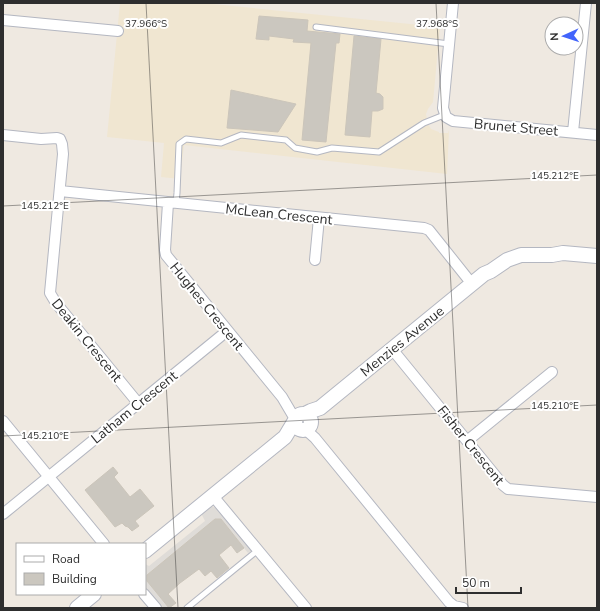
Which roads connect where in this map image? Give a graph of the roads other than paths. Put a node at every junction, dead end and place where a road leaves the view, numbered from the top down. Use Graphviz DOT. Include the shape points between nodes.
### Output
graph roads {
  1 [pos="453,3"];
  2 [pos="586,3"];
  3 [pos="3,20"];
  4 [pos="316,27"];
  5 [pos="118,31"];
  6 [pos="449,44"];
  7 [pos="444,111"];
  8 [pos="573,132"];
  9 [pos="597,134"];
  10 [pos="3,135"];
  11 [pos="60,191"];
  12 [pos="172,203"];
  13 [pos="319,218"];
  14 [pos="597,256"];
  15 [pos="315,260"];
  16 [pos="472,284"];
  17 [pos="227,331"];
  18 [pos="392,350"];
  19 [pos="552,372"];
  20 [pos="138,403"];
  21 [pos="3,421"];
  22 [pos="304,424"];
  23 [pos="467,441"];
  24 [pos="49,477"];
  25 [pos="213,496"];
  26 [pos="597,497"];
  27 [pos="3,514"];
  28 [pos="103,543"];
  29 [pos="146,550"];
  30 [pos="258,550"];
  31 [pos="93,595"];
  32 [pos="145,595"];
  33 [pos="77,608"];
  34 [pos="156,608"];
  35 [pos="187,608"];
  36 [pos="306,608"];
  37 [pos="463,608"];
  1 -- 6 [label="street"];
  2 -- 8 [label="street"];
  3 -- 5 [label="street"];
  4 -- 6 [label="lane"];
  6 -- 7 [label="street"];
  7 -- 8 [label="street, Brunet Street" via="449,119 453,120"];
  7 -- 12 [label="lane" via="379,152 332,148 317,152 295,148 286,140 241,135 221,143 186,139 179,144 177,193"];
  8 -- 9 [label="street, Brunet Street"];
  10 -- 11 [label="street, Deakin Crescent" via="60,139 63,149"];
  11 -- 12 [label="street, McLean Crescent"];
  11 -- 20 [label="street, Deakin Crescent" via="50,293"];
  12 -- 13 [label="street, McLean Crescent"];
  12 -- 17 [label="street, Hughes Crescent" via="166,255"];
  13 -- 15 [label="street"];
  13 -- 16 [label="street, McLean Crescent" via="429,230"];
  14 -- 16 [label="street, Menzies Avenue" via="563,253 521,254 484,274"];
  16 -- 18 [label="street, Menzies Avenue"];
  17 -- 20 [label="street, Latham Crescent"];
  17 -- 22 [label="street, Hughes Crescent"];
  18 -- 22 [label="street, Menzies Avenue" via="320,408 311,411"];
  18 -- 23 [label="street, Fisher Crescent"];
  19 -- 23 [label="street"];
  20 -- 24 [label="street, Latham Crescent"];
  21 -- 24 [label="street"];
  22 -- 25 [label="street, Menzies Avenue"];
  22 -- 37 [label="street, Hughes Crescent" via="449,602"];
  23 -- 26 [label="street, Fisher Crescent" via="508,489"];
  24 -- 27 [label="street, Latham Crescent"];
  24 -- 28 [label="street"];
  25 -- 29 [label="street, Menzies Avenue"];
  25 -- 30 [label="street"];
  30 -- 35 [label="lane"];
  30 -- 36 [label="street"];
  31 -- 33 [label="street"];
  32 -- 34 [label="street"];
}
